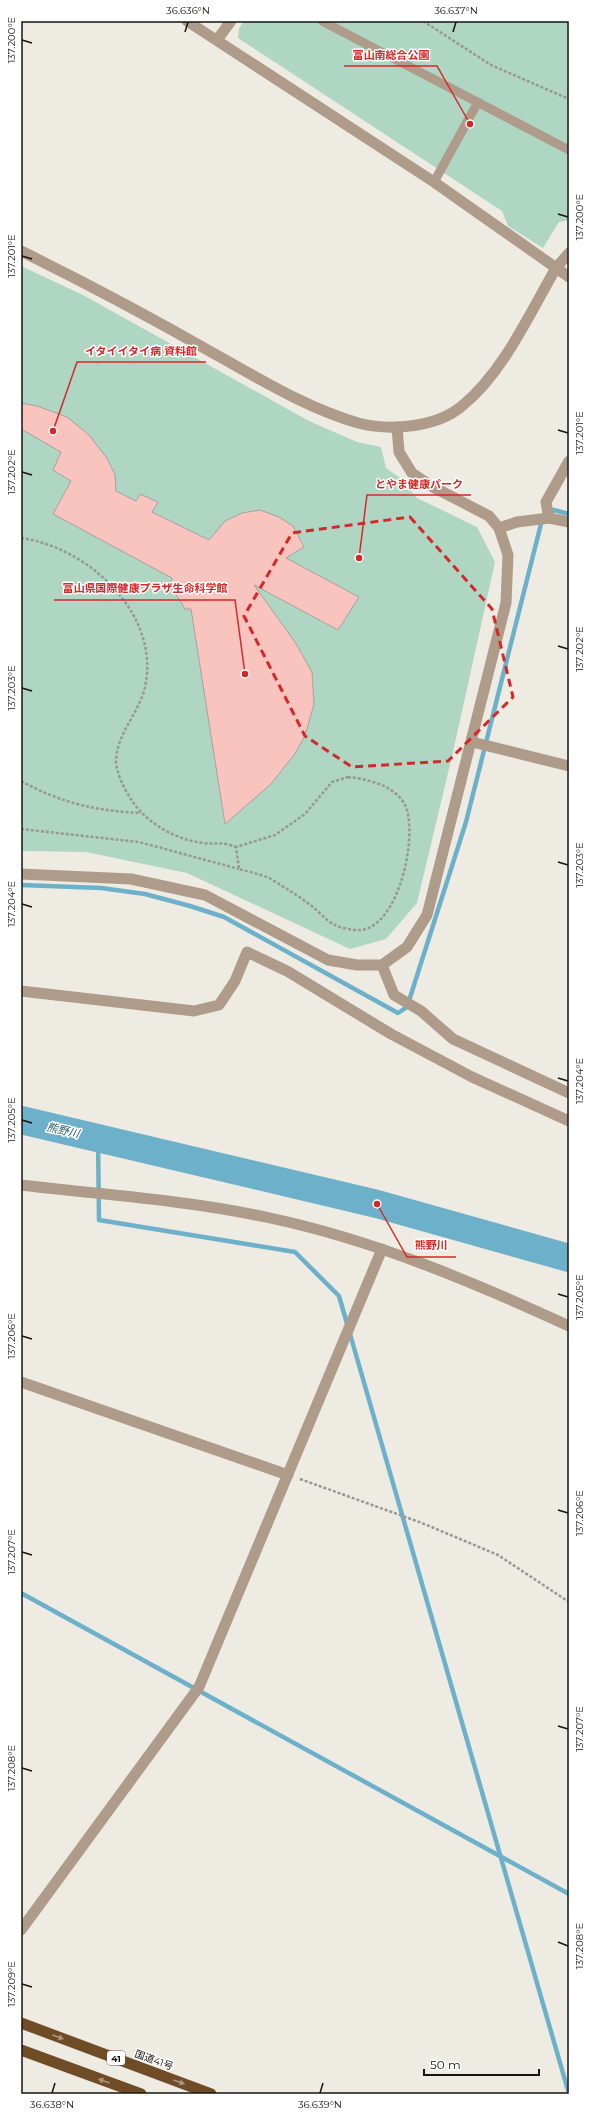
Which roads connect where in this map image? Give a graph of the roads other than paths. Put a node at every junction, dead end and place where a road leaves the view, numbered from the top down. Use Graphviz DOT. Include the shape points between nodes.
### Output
graph roads {
  1 [pos="188,21"];
  2 [pos="231,21"];
  3 [pos="322,21"];
  4 [pos="217,40"];
  5 [pos="478,102"];
  6 [pos="569,150"];
  7 [pos="434,182"];
  8 [pos="21,251"];
  9 [pos="569,253"];
  10 [pos="556,268"];
  11 [pos="569,277"];
  12 [pos="397,427"];
  13 [pos="569,460"];
  14 [pos="550,518"];
  15 [pos="569,522"];
  16 [pos="499,528"];
  17 [pos="472,742"];
  18 [pos="569,766"];
  19 [pos="21,874"];
  20 [pos="382,964"];
  21 [pos="21,991"];
  22 [pos="569,1093"];
  23 [pos="569,1121"];
  24 [pos="21,1185"];
  25 [pos="382,1249"];
  26 [pos="569,1326"];
  27 [pos="21,1382"];
  28 [pos="288,1475"];
  29 [pos="21,1930"];
  30 [pos="21,2023"];
  31 [pos="21,2050"];
  32 [pos="141,2094"];
  33 [pos="211,2094"];
  1 -- 4 [label="street"];
  2 -- 4 [label="street"];
  3 -- 5 [label="lane"];
  4 -- 7 [label="street"];
  5 -- 6 [label="lane"];
  5 -- 7 [label="lane"];
  7 -- 10 [label="street"];
  8 -- 12 [label="street" via="89,284 313,408 360,423"];
  9 -- 10 [label="street"];
  10 -- 11 [label="street"];
  10 -- 12 [label="street" via="494,375 461,407 429,424"];
  12 -- 16 [label="street" via="399,452 412,473 489,516"];
  13 -- 14 [label="street" via="546,502"];
  14 -- 15 [label="street"];
  14 -- 16 [label="street" via="517,522"];
  16 -- 17 [label="street" via="508,555 507,592"];
  17 -- 18 [label="street"];
  17 -- 20 [label="street" via="428,916 407,947"];
  19 -- 20 [label="street" via="131,879 205,895 328,960 357,966"];
  20 -- 22 [label="street" via="394,996 421,1011 453,1039"];
  21 -- 23 [label="street" via="194,1011 219,1005 235,981 247,952 287,971 391,1034 472,1077"];
  24 -- 25 [label="street" via="192,1204 255,1215 345,1237"];
  25 -- 26 [label="street" via="499,1294"];
  25 -- 28 [label="street"];
  27 -- 28 [label="street"];
  28 -- 29 [label="street" via="199,1687"];
  30 -- 33 [label="highway, 国道41号 / 41, one-way"];
  32 -- 31 [label="highway, one-way"];
}
